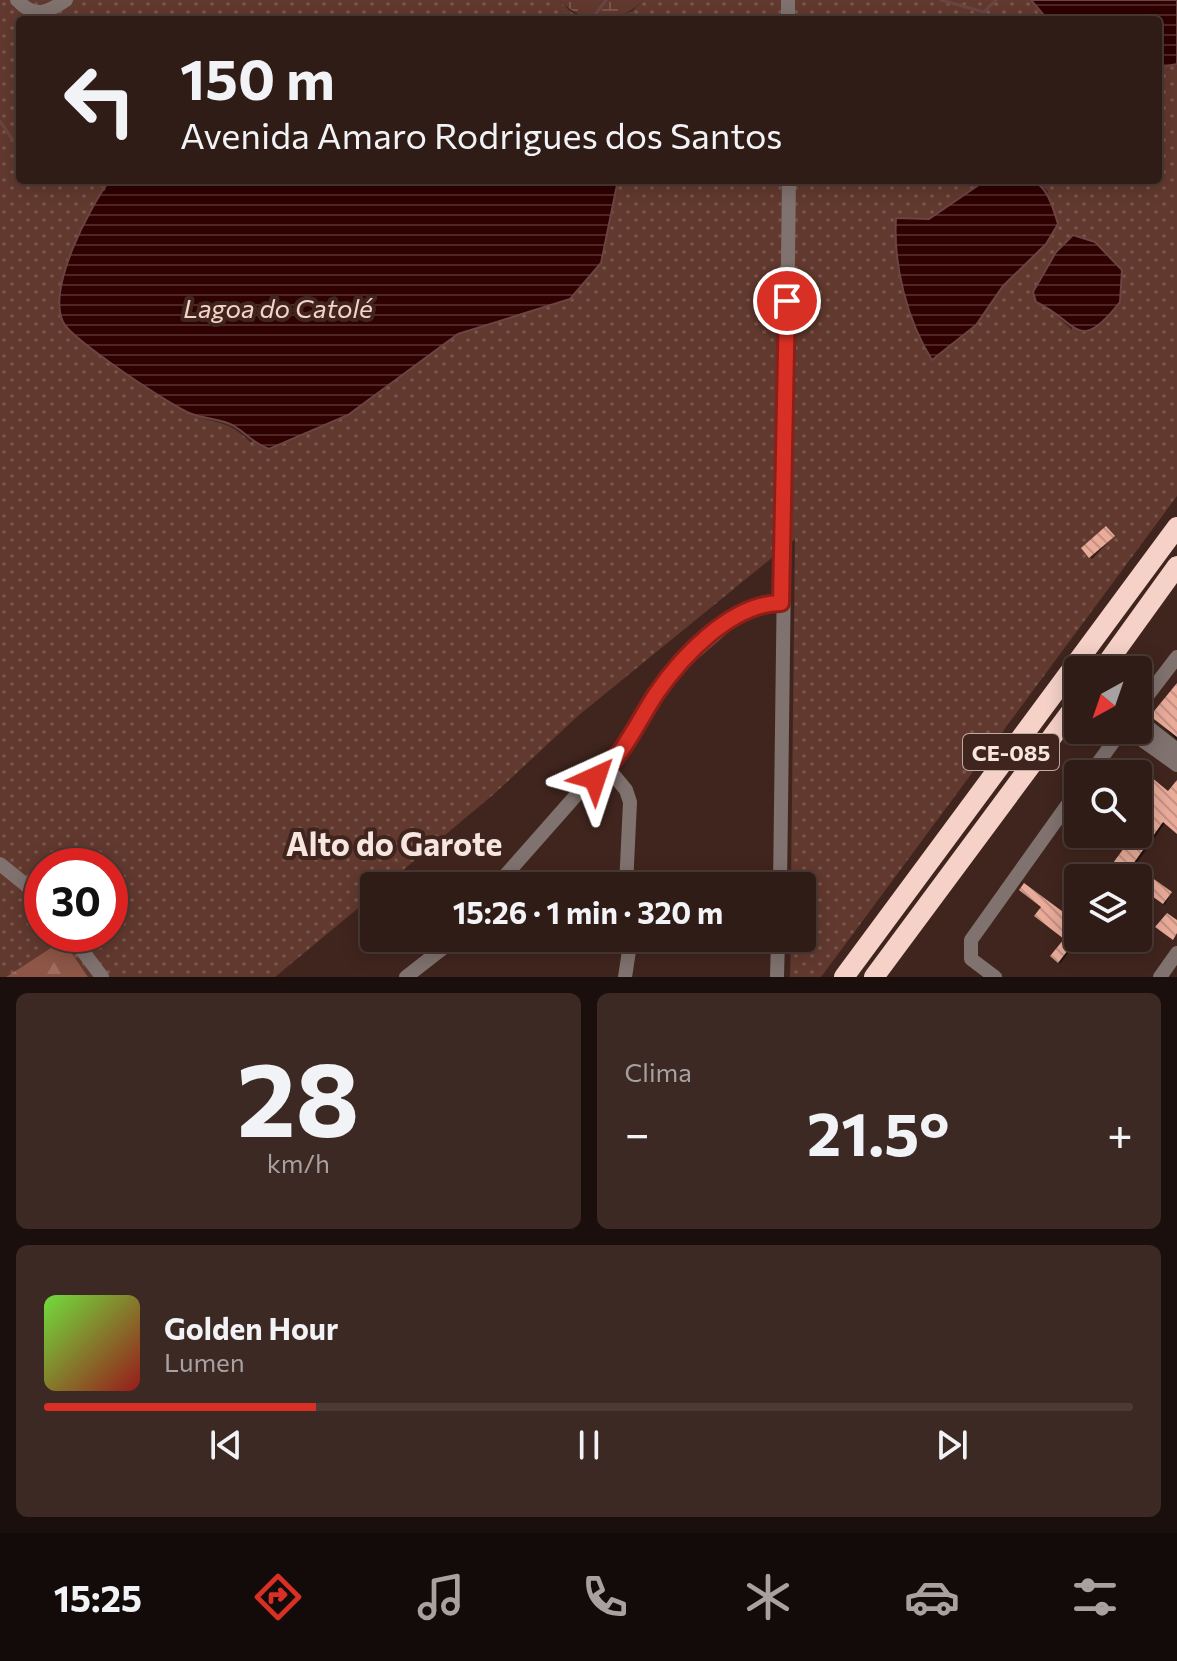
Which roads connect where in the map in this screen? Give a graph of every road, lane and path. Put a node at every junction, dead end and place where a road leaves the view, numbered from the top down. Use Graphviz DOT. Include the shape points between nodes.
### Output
graph roads {
  1 [pos="17,0"];
  2 [pos="66,0"];
  3 [pos="789,184"];
  4 [pos="1177,527"];
  5 [pos="1177,566"];
  6 [pos="781,603"];
  7 [pos="1116,656"];
  8 [pos="1177,657"];
  9 [pos="1152,690"];
  10 [pos="1064,730"];
  11 [pos="1152,730"];
  12 [pos="1148,744"];
  13 [pos="1177,750"];
  14 [pos="1177,765"];
  15 [pos="608,768"];
  16 [pos="1064,810"];
  17 [pos="0,864"];
  18 [pos="508,872"];
  19 [pos="627,872"];
  20 [pos="780,872"];
  21 [pos="24,883"];
  22 [pos="83,952"];
  23 [pos="439,952"];
  24 [pos="630,952"];
  25 [pos="778,952"];
  26 [pos="1177,953"];
  27 [pos="102,977"];
  28 [pos="406,977"];
  29 [pos="625,977"];
  30 [pos="777,977"];
  31 [pos="844,977"];
  32 [pos="874,977"];
  33 [pos="995,977"];
  34 [pos="1160,977"];
  1 -- 2 [label="street" via="45,14"];
  3 -- 6 [label="street"];
  4 -- 31 [label="highway, CE-085"];
  5 -- 7 [label="highway"];
  6 -- 15 [label="street" via="751,608 706,640 658,691"];
  6 -- 20 [label="street"];
  8 -- 9 [label="street"];
  10 -- 32 [label="highway, CE-085"];
  11 -- 13 [label="street"];
  12 -- 14 [label="street"];
  15 -- 18 [label="street" via="579,792"];
  15 -- 19 [label="street" via="630,802"];
  16 -- 33 [label="street" via="971,940 971,959"];
  17 -- 21 [label="street"];
  22 -- 27 [label="street"];
  23 -- 28 [label="street"];
  24 -- 29 [label="street"];
  25 -- 30 [label="street"];
  26 -- 34 [label="street"];
}
